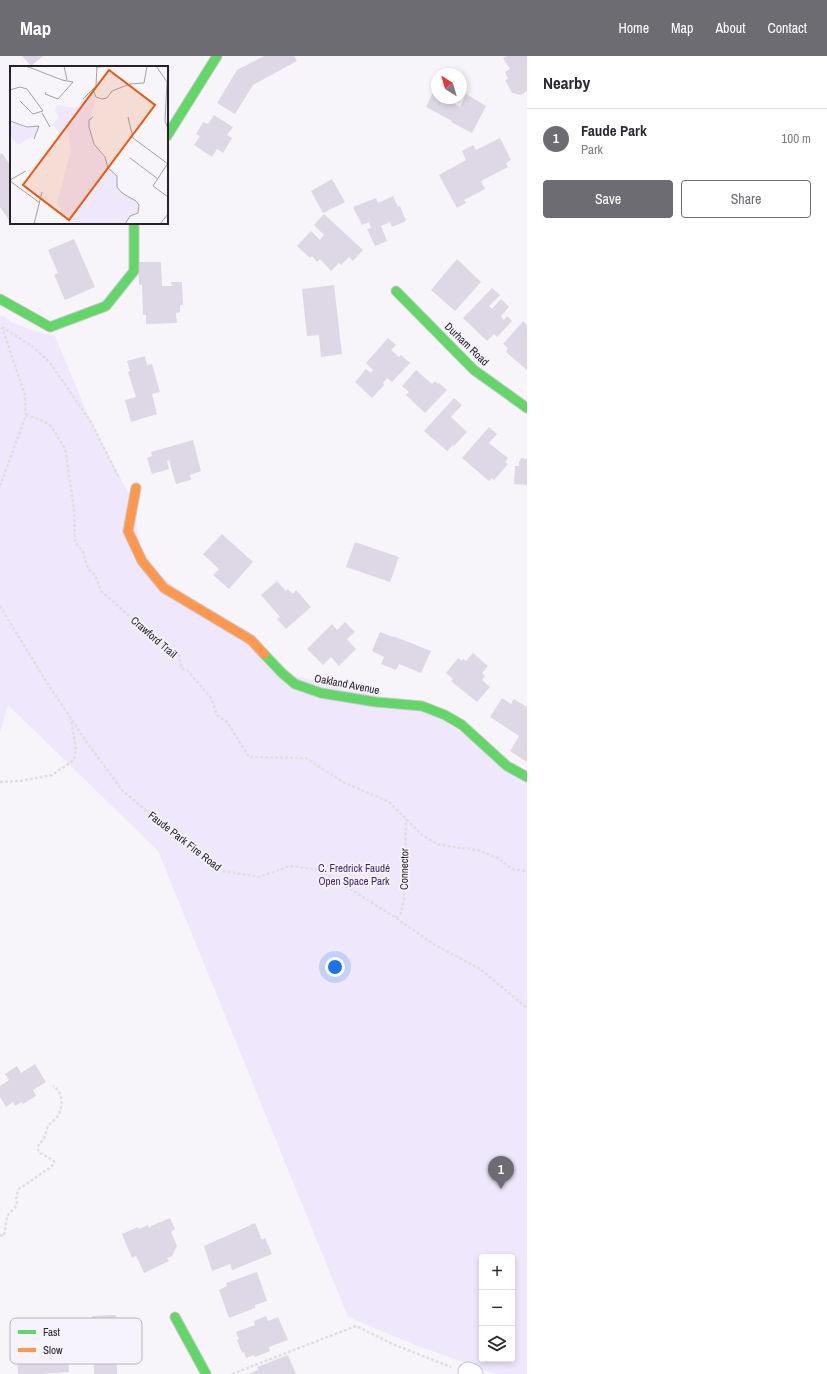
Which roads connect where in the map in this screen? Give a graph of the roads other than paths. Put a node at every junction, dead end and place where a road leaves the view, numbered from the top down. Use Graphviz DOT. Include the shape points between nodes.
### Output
graph roads {
  1 [pos="217,56"];
  2 [pos="168,134"];
  3 [pos="134,224"];
  4 [pos="396,291"];
  5 [pos="0,299"];
  6 [pos="527,408"];
  7 [pos="136,488"];
  8 [pos="527,776"];
  9 [pos="175,1317"];
  10 [pos="206,1374"];
  1 -- 2 [label="street"];
  3 -- 5 [label="street" via="134,271 106,306 50,326"];
  4 -- 6 [label="street, Durham Road" via="474,370"];
  7 -- 8 [label="street, Oakland Avenue" via="128,531 142,560 164,588 251,640 295,684 321,693 422,706 445,715 462,725 507,766"];
  9 -- 10 [label="street"];
}
